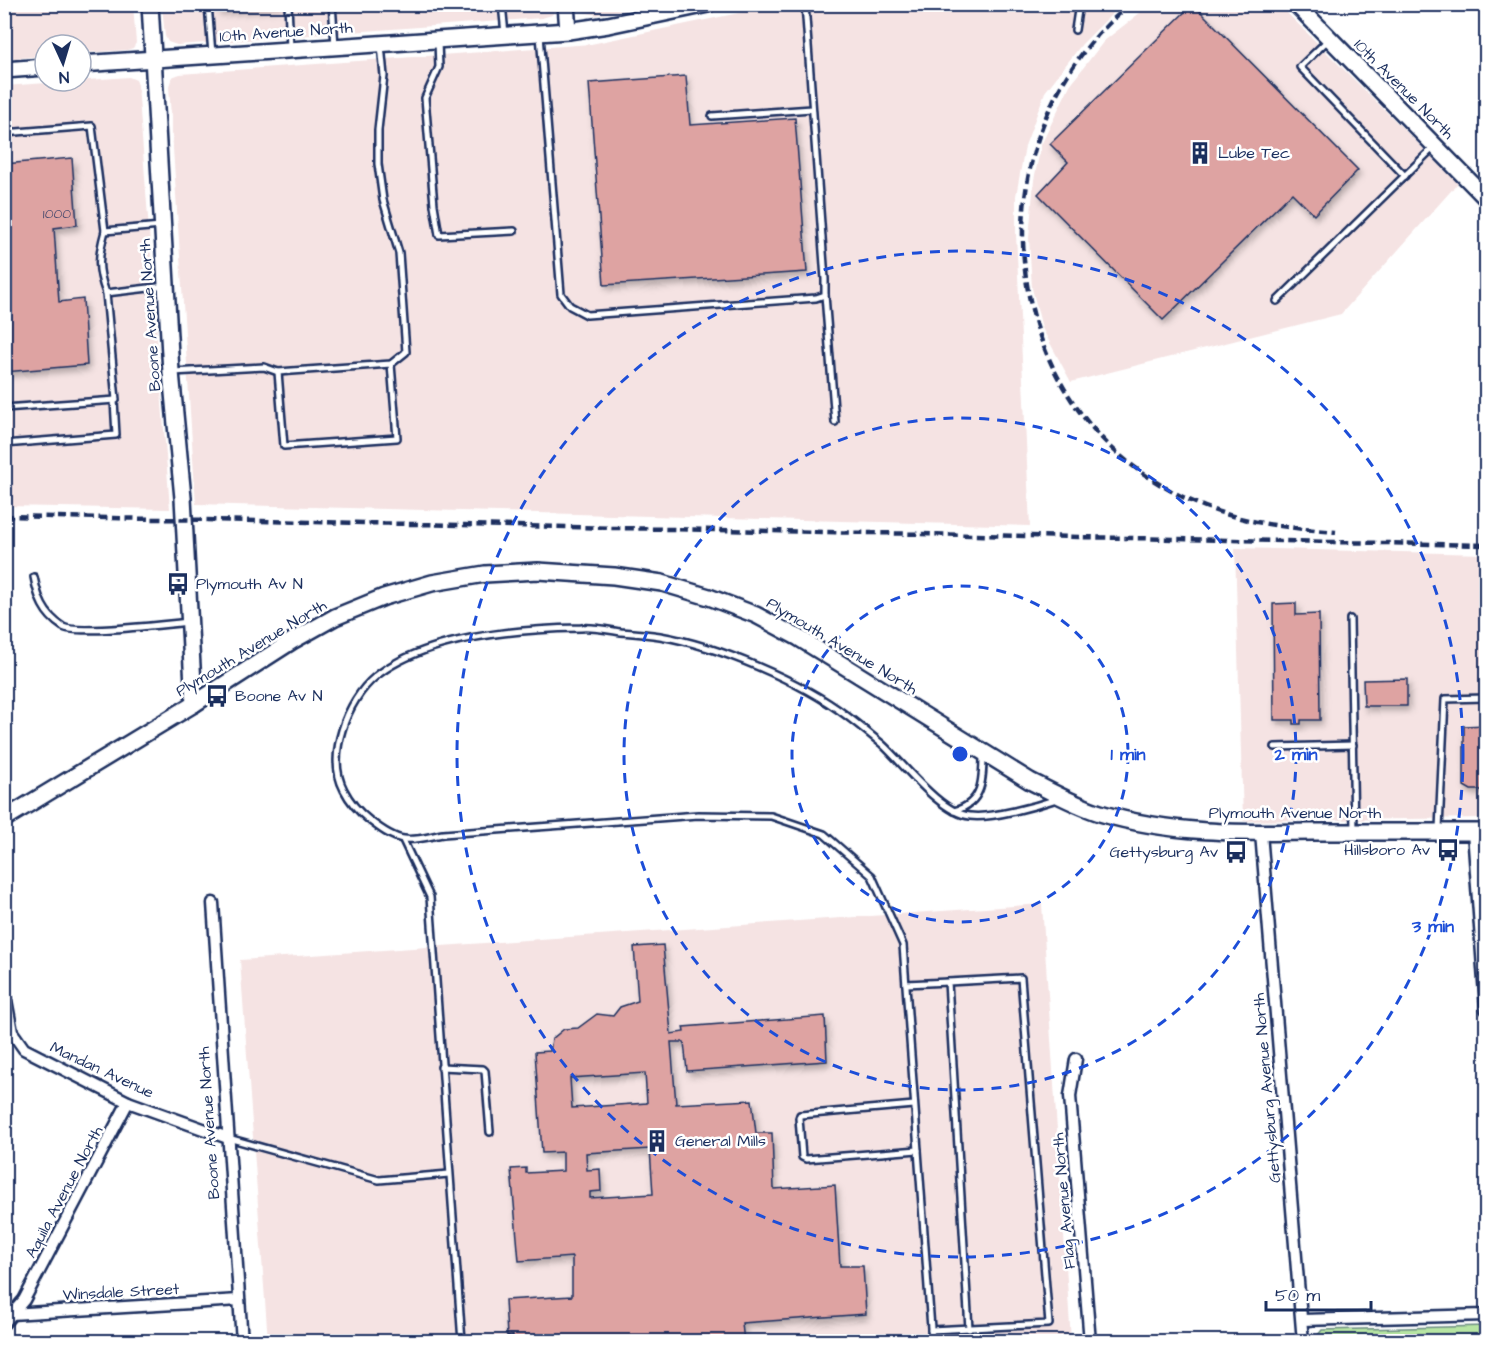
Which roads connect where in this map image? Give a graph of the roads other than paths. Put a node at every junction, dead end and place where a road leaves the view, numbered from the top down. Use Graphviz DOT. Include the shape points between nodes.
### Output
graph roads {
  1 [pos="150,4"];
  2 [pos="208,4"];
  3 [pos="288,4"];
  4 [pos="332,4"];
  5 [pos="502,4"];
  6 [pos="566,4"];
  7 [pos="708,4"];
  8 [pos="805,4"];
  9 [pos="1079,4"];
  10 [pos="1296,4"];
  11 [pos="1075,30"];
  12 [pos="568,31"];
  13 [pos="540,33"];
  14 [pos="505,36"];
  15 [pos="1329,39"];
  16 [pos="438,40"];
  17 [pos="381,44"];
  18 [pos="335,47"];
  19 [pos="290,50"];
  20 [pos="212,55"];
  21 [pos="152,59"];
  22 [pos="93,63"];
  23 [pos="33,68"];
  24 [pos="4,70"];
  25 [pos="813,109"];
  26 [pos="711,116"];
  27 [pos="4,133"];
  28 [pos="1435,146"];
  29 [pos="1404,176"];
  30 [pos="1486,198"];
  31 [pos="163,225"];
  32 [pos="105,231"];
  33 [pos="514,231"];
  34 [pos="167,286"];
  35 [pos="106,293"];
  36 [pos="825,295"];
  37 [pos="1277,301"];
  38 [pos="391,364"];
  39 [pos="171,372"];
  40 [pos="278,372"];
  41 [pos="114,400"];
  42 [pos="4,408"];
  43 [pos="834,422"];
  44 [pos="4,444"];
  45 [pos="33,577"];
  46 [pos="1350,619"];
  47 [pos="190,622"];
  48 [pos="1486,698"];
  49 [pos="194,704"];
  50 [pos="1353,745"];
  51 [pos="1275,747"];
  52 [pos="983,752"];
  53 [pos="1063,798"];
  54 [pos="953,811"];
  55 [pos="4,819"];
  56 [pos="1354,832"];
  57 [pos="1439,832"];
  58 [pos="1480,832"];
  59 [pos="1261,833"];
  60 [pos="403,840"];
  61 [pos="213,903"];
  62 [pos="948,982"];
  63 [pos="906,984"];
  64 [pos="4,989"];
  65 [pos="1486,1009"];
  66 [pos="1076,1059"];
  67 [pos="441,1067"];
  68 [pos="128,1102"];
  69 [pos="914,1105"];
  70 [pos="490,1132"];
  71 [pos="228,1138"];
  72 [pos="918,1150"];
  73 [pos="450,1174"];
  74 [pos="239,1300"];
  75 [pos="8,1314"];
  76 [pos="1486,1315"];
  77 [pos="1302,1320"];
  78 [pos="4,1323"];
  79 [pos="969,1329"];
  80 [pos="931,1330"];
  81 [pos="242,1341"];
  82 [pos="462,1341"];
  83 [pos="932,1341"];
  84 [pos="1090,1341"];
  85 [pos="1303,1341"];
  1 -- 21 [label="street, Boone Avenue North"];
  2 -- 20 [label="lane"];
  3 -- 19 [label="lane"];
  4 -- 18 [label="lane"];
  5 -- 14 [label="lane"];
  6 -- 12 [label="street"];
  7 -- 12 [label="street, 10th Avenue North"];
  8 -- 25 [label="lane"];
  9 -- 11 [label="lane"];
  10 -- 15 [label="street, 10th Avenue North"];
  12 -- 13 [label="street, 10th Avenue North"];
  13 -- 14 [label="street, 10th Avenue North"];
  13 -- 36 [label="lane" via="561,294 570,306 587,315"];
  14 -- 16 [label="street, 10th Avenue North"];
  15 -- 28 [label="street, 10th Avenue North"];
  15 -- 29 [label="lane" via="1300,67"];
  16 -- 17 [label="street, 10th Avenue North"];
  16 -- 33 [label="lane" via="439,67 425,98 439,235"];
  17 -- 18 [label="street, 10th Avenue North"];
  17 -- 38 [label="lane" via="384,76 378,164 383,200 399,253 406,352"];
  18 -- 19 [label="street, 10th Avenue North"];
  19 -- 20 [label="street, 10th Avenue North"];
  20 -- 21 [label="street, 10th Avenue North"];
  21 -- 22 [label="street, 10th Avenue North"];
  21 -- 31 [label="street, Boone Avenue North"];
  23 -- 24 [label="street"];
  25 -- 26 [label="lane"];
  25 -- 36 [label="lane"];
  27 -- 32 [label="lane" via="92,126"];
  28 -- 29 [label="lane"];
  28 -- 30 [label="street, 10th Avenue North"];
  29 -- 37 [label="lane"];
  31 -- 32 [label="lane"];
  31 -- 34 [label="street, Boone Avenue North"];
  32 -- 35 [label="lane" via="99,274"];
  34 -- 35 [label="lane"];
  34 -- 39 [label="street, Boone Avenue North"];
  35 -- 41 [label="lane"];
  36 -- 43 [label="lane"];
  38 -- 40 [label="lane"];
  38 -- 40 [label="lane" via="397,438 284,446"];
  39 -- 40 [label="lane" via="264,367"];
  39 -- 47 [label="street, Boone Avenue North"];
  41 -- 42 [label="lane"];
  41 -- 44 [label="lane" via="116,435"];
  45 -- 47 [label="lane" via="41,605 71,630"];
  46 -- 50 [label="lane"];
  47 -- 49 [label="street, Boone Avenue North"];
  48 -- 57 [label="lane" via="1445,699"];
  49 -- 52 [label="street, Plymouth Avenue North" via="292,641 335,617 384,597 485,574 566,572 662,583 756,615"];
  49 -- 55 [label="street, Plymouth Avenue North"];
  50 -- 51 [label="lane"];
  50 -- 56 [label="lane"];
  52 -- 53 [label="street, Plymouth Avenue North"];
  52 -- 54 [label="lane" via="983,782 977,795 965,808"];
  53 -- 54 [label="lane" via="985,816"];
  53 -- 59 [label="street, Plymouth Avenue North" via="1099,813 1176,829"];
  54 -- 60 [label="lane" via="846,715 790,682 724,653 662,636 584,628 550,629 506,632 438,646 402,659 374,678 352,704 337,759 343,788 359,812 378,828"];
  56 -- 57 [label="street, Plymouth Avenue North"];
  56 -- 59 [label="street, Plymouth Avenue North"];
  57 -- 58 [label="street, Plymouth Avenue North"];
  58 -- 65 [label="street"];
  59 -- 77 [label="street, Gettysburg Avenue North"];
  60 -- 63 [label="lane" via="698,815 771,816 824,834 872,876 903,945"];
  60 -- 67 [label="lane" via="430,897"];
  61 -- 71 [label="street, Boone Avenue North"];
  62 -- 63 [label="lane"];
  62 -- 79 [label="lane"];
  62 -- 79 [label="lane" via="1021,978 1050,1324"];
  63 -- 69 [label="lane"];
  64 -- 68 [label="street, Mandan Avenue" via="12,1032 24,1049"];
  66 -- 84 [label="street, Flag Avenue North" via="1070,1096"];
  67 -- 70 [label="lane" via="483,1068"];
  67 -- 73 [label="lane"];
  68 -- 71 [label="street, Mandan Avenue"];
  68 -- 75 [label="street, Aquila Avenue North" via="24,1300"];
  69 -- 72 [label="lane"];
  69 -- 72 [label="lane" via="800,1115 802,1157"];
  71 -- 73 [label="lane" via="379,1179"];
  71 -- 74 [label="street, Boone Avenue North"];
  72 -- 80 [label="lane"];
  73 -- 82 [label="lane"];
  74 -- 75 [label="street, Winsdale Street"];
  74 -- 81 [label="street, Boone Avenue North"];
  75 -- 78 [label="street, Aquila Avenue North"];
  76 -- 77 [label="street"];
  77 -- 85 [label="street, Gettysburg Avenue North"];
  79 -- 80 [label="lane"];
  80 -- 83 [label="lane"];
}
